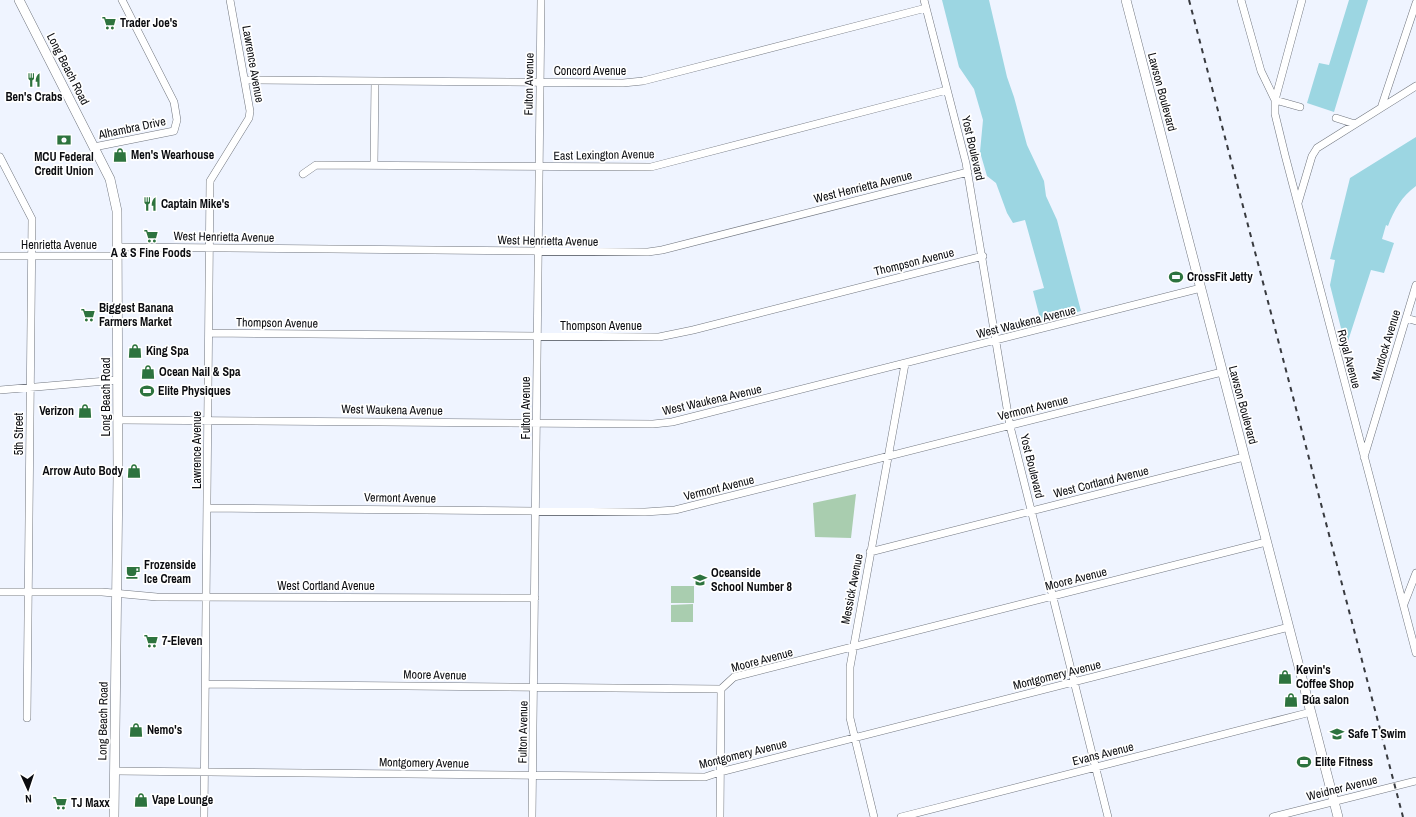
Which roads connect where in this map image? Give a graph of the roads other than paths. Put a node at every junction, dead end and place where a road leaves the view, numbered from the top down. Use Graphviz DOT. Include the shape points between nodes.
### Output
graph roads {
  1 [pos="19,0"];
  2 [pos="122,0"];
  3 [pos="230,0"];
  4 [pos="541,0"];
  5 [pos="924,0"];
  6 [pos="1126,0"];
  7 [pos="1241,0"];
  8 [pos="1302,0"];
  9 [pos="1416,3"];
  10 [pos="926,8"];
  11 [pos="245,80"];
  12 [pos="375,81"];
  13 [pos="540,82"];
  14 [pos="1416,86"];
  15 [pos="948,90"];
  16 [pos="1275,100"];
  17 [pos="1300,107"];
  18 [pos="1381,108"];
  19 [pos="1336,118"];
  20 [pos="1355,124"];
  21 [pos="94,147"];
  22 [pos="0,157"];
  23 [pos="374,165"];
  24 [pos="539,167"];
  25 [pos="968,172"];
  26 [pos="303,174"];
  27 [pos="1298,203"];
  28 [pos="209,248"];
  29 [pos="118,252"];
  30 [pos="538,252"];
  31 [pos="0,256"];
  32 [pos="32,256"];
  33 [pos="983,256"];
  34 [pos="1416,285"];
  35 [pos="1201,288"];
  36 [pos="1406,318"];
  37 [pos="1416,321"];
  38 [pos="209,333"];
  39 [pos="537,336"];
  40 [pos="997,340"];
  41 [pos="905,364"];
  42 [pos="1222,372"];
  43 [pos="118,380"];
  44 [pos="30,387"];
  45 [pos="0,390"];
  46 [pos="118,420"];
  47 [pos="208,420"];
  48 [pos="537,423"];
  49 [pos="1010,426"];
  50 [pos="1244,456"];
  51 [pos="888,457"];
  52 [pos="1364,457"];
  53 [pos="207,508"];
  54 [pos="536,511"];
  55 [pos="1031,511"];
  56 [pos="1266,542"];
  57 [pos="870,552"];
  58 [pos="1416,573"];
  59 [pos="0,592"];
  60 [pos="28,592"];
  61 [pos="116,594"];
  62 [pos="206,597"];
  63 [pos="1053,597"];
  64 [pos="535,598"];
  65 [pos="1404,605"];
  66 [pos="1289,627"];
  67 [pos="853,647"];
  68 [pos="1416,653"];
  69 [pos="1074,682"];
  70 [pos="206,684"];
  71 [pos="534,687"];
  72 [pos="721,689"];
  73 [pos="1311,712"];
  74 [pos="27,718"];
  75 [pos="854,738"];
  76 [pos="1096,768"];
  77 [pos="115,771"];
  78 [pos="205,772"];
  79 [pos="720,772"];
  80 [pos="533,775"];
  81 [pos="1416,781"];
  82 [pos="1334,802"];
  83 [pos="114,817"];
  84 [pos="204,817"];
  85 [pos="532,817"];
  86 [pos="720,817"];
  87 [pos="874,817"];
  88 [pos="901,817"];
  89 [pos="1108,817"];
  90 [pos="1273,817"];
  91 [pos="1338,817"];
  1 -- 21 [label="main road, Long Beach Road"];
  2 -- 21 [label="street, Alhambra Drive" via="174,102 177,120 174,131"];
  3 -- 11 [label="street, Lawrence Avenue"];
  4 -- 13 [label="street, Fulton Avenue"];
  5 -- 10 [label="street, Yost Boulevard"];
  6 -- 35 [label="main road, Lawson Boulevard"];
  7 -- 16 [label="street, Royal Avenue" via="1261,71"];
  8 -- 16 [label="street"];
  9 -- 18 [label="street"];
  10 -- 13 [label="street, Concord Avenue" via="648,80 623,83"];
  10 -- 15 [label="street, Yost Boulevard"];
  11 -- 12 [label="street, Concord Avenue"];
  11 -- 28 [label="street, Lawrence Avenue" via="249,118 210,181"];
  12 -- 13 [label="street, Concord Avenue"];
  12 -- 23 [label="street"];
  13 -- 24 [label="street, Fulton Avenue"];
  14 -- 18 [label="street"];
  15 -- 24 [label="street, East Lexington Avenue" via="651,167"];
  15 -- 25 [label="street, Yost Boulevard"];
  16 -- 17 [label="street"];
  16 -- 27 [label="street, Royal Avenue" via="1275,114"];
  18 -- 20 [label="street"];
  19 -- 20 [label="street"];
  20 -- 27 [label="street" via="1317,148 1312,156"];
  21 -- 29 [label="main road, Long Beach Road" via="110,179 113,192 118,225"];
  22 -- 32 [label="street, 5th Street" via="32,219"];
  23 -- 24 [label="street, East Lexington Avenue"];
  23 -- 26 [label="street, East Lexington Avenue" via="316,165"];
  24 -- 30 [label="street, Fulton Avenue"];
  25 -- 30 [label="street, West Henrietta Avenue" via="662,250"];
  25 -- 33 [label="street, Yost Boulevard"];
  27 -- 52 [label="street, Royal Avenue"];
  28 -- 29 [label="street, West Henrietta Avenue"];
  28 -- 30 [label="street, West Henrietta Avenue"];
  28 -- 38 [label="street, Lawrence Avenue"];
  29 -- 32 [label="street, Henrietta Avenue"];
  29 -- 43 [label="main road, Long Beach Road"];
  30 -- 39 [label="street, Fulton Avenue"];
  31 -- 32 [label="street, Henrietta Avenue"];
  32 -- 44 [label="street, 5th Street"];
  33 -- 39 [label="street, Thompson Avenue" via="669,335 635,338"];
  33 -- 40 [label="street, Yost Boulevard"];
  34 -- 36 [label="street, Murdock Avenue"];
  35 -- 40 [label="street, West Waukena Avenue"];
  35 -- 42 [label="main road, Lawson Boulevard"];
  36 -- 37 [label="street"];
  36 -- 52 [label="street, Murdock Avenue"];
  38 -- 39 [label="street, Thompson Avenue"];
  38 -- 47 [label="street, Lawrence Avenue"];
  39 -- 48 [label="street, Fulton Avenue"];
  40 -- 41 [label="street, West Waukena Avenue"];
  40 -- 49 [label="street, Yost Boulevard"];
  41 -- 48 [label="street, West Waukena Avenue" via="672,422"];
  41 -- 51 [label="street, Messick Avenue"];
  42 -- 49 [label="street, Vermont Avenue"];
  42 -- 50 [label="main road, Lawson Boulevard"];
  43 -- 44 [label="street"];
  43 -- 46 [label="main road, Long Beach Road"];
  44 -- 45 [label="street"];
  44 -- 60 [label="street, 5th Street"];
  46 -- 47 [label="street, West Waukena Avenue"];
  46 -- 61 [label="main road, Long Beach Road"];
  47 -- 48 [label="street, West Waukena Avenue"];
  47 -- 53 [label="street, Lawrence Avenue"];
  48 -- 54 [label="street, Fulton Avenue"];
  49 -- 51 [label="street, Vermont Avenue"];
  49 -- 55 [label="street, Yost Boulevard"];
  50 -- 55 [label="street, West Cortland Avenue"];
  50 -- 56 [label="main road, Lawson Boulevard"];
  51 -- 54 [label="street, Vermont Avenue" via="675,510"];
  51 -- 57 [label="street, Messick Avenue"];
  52 -- 65 [label="street, Royal Avenue"];
  53 -- 54 [label="street, Vermont Avenue"];
  53 -- 62 [label="street, Lawrence Avenue"];
  54 -- 64 [label="street, Fulton Avenue"];
  55 -- 57 [label="street, West Cortland Avenue"];
  55 -- 63 [label="street, Yost Boulevard"];
  56 -- 63 [label="street, Moore Avenue"];
  56 -- 66 [label="main road, Lawson Boulevard"];
  57 -- 67 [label="street, Messick Avenue"];
  58 -- 65 [label="street"];
  59 -- 60 [label="street, West Cortland Avenue"];
  60 -- 61 [label="street, West Cortland Avenue"];
  60 -- 74 [label="street, 5th Street"];
  61 -- 62 [label="street, West Cortland Avenue"];
  61 -- 77 [label="main road, Long Beach Road"];
  62 -- 64 [label="street, West Cortland Avenue"];
  62 -- 70 [label="street, Lawrence Avenue"];
  63 -- 67 [label="street, Moore Avenue"];
  63 -- 69 [label="street, Yost Boulevard"];
  64 -- 71 [label="street, Fulton Avenue"];
  65 -- 68 [label="street, Royal Avenue"];
  66 -- 69 [label="street, Montgomery Avenue"];
  66 -- 73 [label="main road, Lawson Boulevard"];
  67 -- 72 [label="street, Moore Avenue" via="734,677"];
  67 -- 75 [label="street, Messick Avenue" via="849,693"];
  69 -- 75 [label="street, Montgomery Avenue"];
  69 -- 76 [label="street, Yost Boulevard"];
  70 -- 71 [label="street, Moore Avenue"];
  70 -- 78 [label="street, Lawrence Avenue"];
  71 -- 72 [label="street, Moore Avenue"];
  71 -- 80 [label="street, Fulton Avenue"];
  72 -- 79 [label="street"];
  73 -- 76 [label="street, Evans Avenue"];
  73 -- 82 [label="main road, Lawson Boulevard"];
  75 -- 79 [label="street, Montgomery Avenue"];
  75 -- 87 [label="street, Messick Avenue"];
  76 -- 88 [label="street, Evans Avenue"];
  76 -- 89 [label="street, Yost Boulevard"];
  77 -- 78 [label="street, Montgomery Avenue"];
  77 -- 83 [label="main road, Long Beach Road"];
  78 -- 80 [label="street, Montgomery Avenue"];
  78 -- 84 [label="street, Lawrence Avenue"];
  79 -- 80 [label="street, Montgomery Avenue" via="705,777"];
  79 -- 86 [label="street"];
  80 -- 85 [label="street, Fulton Avenue"];
  81 -- 82 [label="street, Weidner Avenue"];
  82 -- 90 [label="street, Weidner Avenue"];
  82 -- 91 [label="main road, Lawson Boulevard"];
}
